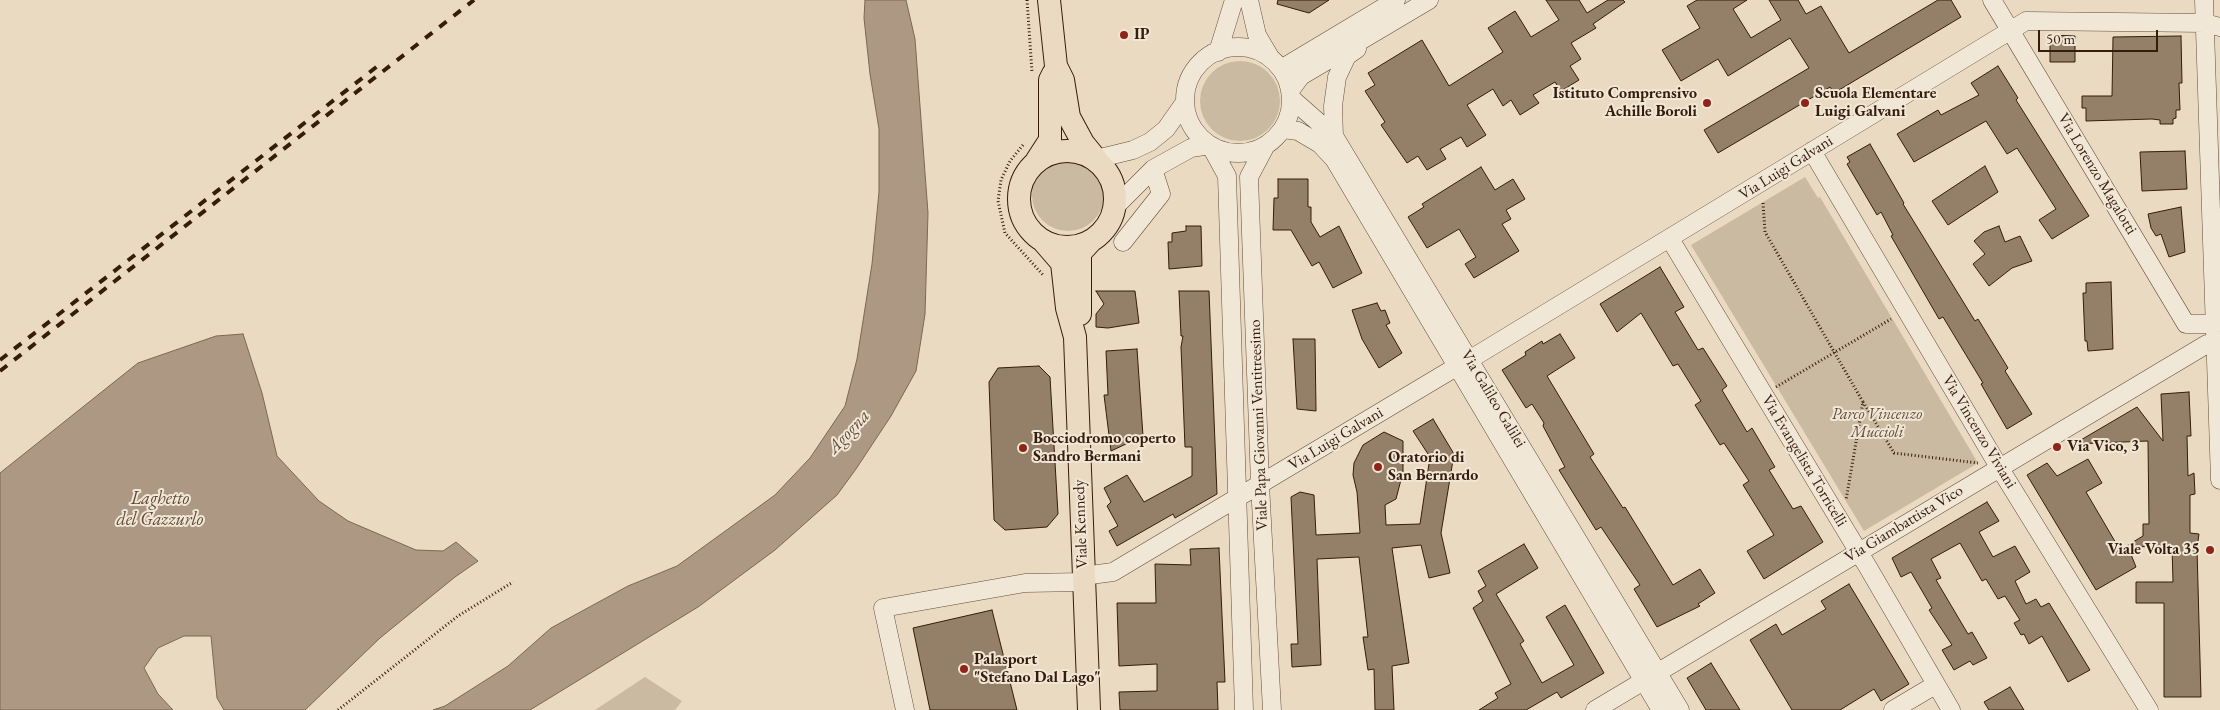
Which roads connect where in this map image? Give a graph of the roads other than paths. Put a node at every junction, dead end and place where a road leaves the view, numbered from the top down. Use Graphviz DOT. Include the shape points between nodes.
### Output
graph roads {
  1 [pos="1049,0"];
  2 [pos="1234,0"];
  3 [pos="1248,0"];
  4 [pos="1396,0"];
  5 [pos="1429,0"];
  6 [pos="1992,0"];
  7 [pos="2204,0"];
  8 [pos="2212,25"];
  9 [pos="2011,31"];
  10 [pos="1373,33"];
  11 [pos="1218,52"];
  12 [pos="1276,63"];
  13 [pos="1056,66"];
  14 [pos="1291,95"];
  15 [pos="1185,102"];
  16 [pos="1283,129"];
  17 [pos="1334,136"];
  18 [pos="1210,145"];
  19 [pos="1266,145"];
  20 [pos="1812,151"];
  21 [pos="1096,159"];
  22 [pos="1038,160"];
  23 [pos="1153,169"];
  24 [pos="1116,206"];
  25 [pos="1670,239"];
  26 [pos="1043,241"];
  27 [pos="1091,241"];
  28 [pos="1123,242"];
  29 [pos="2215,324"];
  30 [pos="1075,337"];
  31 [pos="2218,344"];
  32 [pos="1463,363"];
  33 [pos="2219,436"];
  34 [pos="1999,467"];
  35 [pos="2220,480"];
  36 [pos="1260,484"];
  37 [pos="1236,499"];
  38 [pos="1858,552"];
  39 [pos="1083,579"];
  40 [pos="1651,677"];
  41 [pos="1935,685"];
  42 [pos="905,710"];
  43 [pos="1089,710"];
  44 [pos="1244,710"];
  45 [pos="1272,710"];
  46 [pos="1595,710"];
  47 [pos="1661,710"];
  48 [pos="1680,710"];
  49 [pos="1893,710"];
  50 [pos="1951,710"];
  51 [pos="2149,710"];
  1 -- 13 [label="main road"];
  2 -- 11 [label="street"];
  3 -- 12 [label="street" via="1256,35"];
  4 -- 12 [label="street"];
  5 -- 10 [label="street"];
  6 -- 9 [label="street, Via Lorenzo Magalotti"];
  7 -- 8 [label="street"];
  8 -- 9 [label="street, Via Luigi Galvani" via="2026,21"];
  8 -- 29 [label="street"];
  9 -- 20 [label="street, Via Luigi Galvani"];
  9 -- 29 [label="street, Via Lorenzo Magalotti" via="2186,324"];
  10 -- 14 [label="street" via="1301,76"];
  10 -- 17 [label="street" via="1348,56 1336,77"];
  11 -- 12 [label="street" via="1240,47 1256,50"];
  11 -- 15 [label="street" via="1207,57 1195,70"];
  12 -- 14 [label="street"];
  13 -- 21 [label="main road" via="1063,80 1070,120"];
  13 -- 22 [label="main road" via="1050,80 1050,140"];
  14 -- 16 [label="street" via="1290,115"];
  14 -- 17 [label="street, Via Galileo Galilei"];
  15 -- 18 [label="street" via="1188,119 1197,134"];
  15 -- 21 [label="street" via="1166,129 1150,142 1134,150"];
  16 -- 19 [label="street"];
  16 -- 32 [label="street, Via Galileo Galilei" via="1298,131 1320,144 1334,159"];
  17 -- 32 [label="street, Via Galileo Galilei"];
  18 -- 19 [label="street" via="1226,152 1243,153"];
  18 -- 23 [label="street" via="1191,148"];
  18 -- 37 [label="street, Viale Papa Giovanni Ventitreesimo" via="1227,176"];
  19 -- 36 [label="street, Viale Papa Giovanni Ventitreesimo" via="1249,177"];
  20 -- 25 [label="street, Via Luigi Galvani"];
  20 -- 34 [label="street, Via Vincenzo Viviani"];
  21 -- 22 [label="main road" via="1082,152 1066,150"];
  21 -- 24 [label="main road" via="1111,177 1116,191"];
  22 -- 26 [label="main road" via="1020,186 1019,202 1026,224"];
  23 -- 24 [label="street"];
  23 -- 28 [label="street" via="1162,194"];
  24 -- 27 [label="main road" via="1104,231"];
  25 -- 32 [label="street, Via Luigi Galvani"];
  25 -- 38 [label="street, Via Evangelista Torricelli"];
  26 -- 27 [label="main road" via="1058,247 1075,247"];
  26 -- 30 [label="main road" via="1062,263 1067,308"];
  27 -- 30 [label="main road" via="1080,253 1081,308"];
  29 -- 31 [label="street"];
  30 -- 39 [label="main road, Viale Kennedy"];
  31 -- 33 [label="street"];
  31 -- 34 [label="street, Via Giambattista Vico" via="2208,344"];
  32 -- 36 [label="street, Via Luigi Galvani"];
  32 -- 40 [label="street, Via Galileo Galilei"];
  33 -- 35 [label="street"];
  34 -- 38 [label="street, Via Giambattista Vico"];
  34 -- 51 [label="street, Via Vincenzo Viviani"];
  36 -- 37 [label="street, Via Luigi Galvani"];
  36 -- 45 [label="street, Viale Papa Giovanni Ventitreesimo"];
  37 -- 39 [label="street, Via Luigi Galvani" via="1113,572"];
  37 -- 44 [label="street, Viale Papa Giovanni Ventitreesimo"];
  38 -- 40 [label="street, Via Giambattista Vico"];
  38 -- 41 [label="street, Via Evangelista Torricelli"];
  39 -- 42 [label="street, Via Luigi Galvani" via="1025,583 882,608"];
  39 -- 43 [label="main road, Viale Kennedy"];
  40 -- 46 [label="street, Via Giambattista Vico"];
  40 -- 47 [label="street, Via Galileo Galilei"];
  40 -- 48 [label="street, Via Galileo Galilei"];
  41 -- 49 [label="street"];
  41 -- 50 [label="street, Via Evangelista Torricelli"];
}
